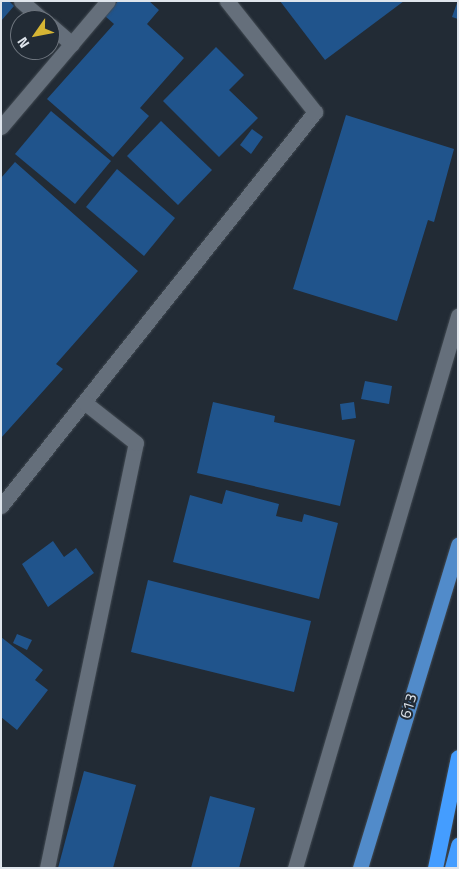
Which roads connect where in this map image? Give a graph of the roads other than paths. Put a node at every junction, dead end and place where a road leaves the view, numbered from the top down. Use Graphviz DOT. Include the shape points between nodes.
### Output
graph roads {
  1 [pos="21,1"];
  2 [pos="108,1"];
  3 [pos="227,1"];
  4 [pos="31,10"];
  5 [pos="60,34"];
  6 [pos="72,44"];
  7 [pos="1,127"];
  8 [pos="458,316"];
  9 [pos="84,402"];
  10 [pos="1,506"];
  11 [pos="458,545"];
  12 [pos="458,757"];
  13 [pos="458,845"];
  14 [pos="47,868"];
  15 [pos="295,868"];
  16 [pos="360,868"];
  17 [pos="435,868"];
  18 [pos="452,868"];
  1 -- 4 [label="street"];
  2 -- 6 [label="street"];
  3 -- 9 [label="street" via="314,112"];
  5 -- 6 [label="street"];
  6 -- 7 [label="street"];
  8 -- 15 [label="street"];
  9 -- 10 [label="street"];
  9 -- 14 [label="street" via="136,443"];
  11 -- 16 [label="main road, 613"];
  12 -- 17 [label="highway"];
  13 -- 18 [label="highway"];
}
